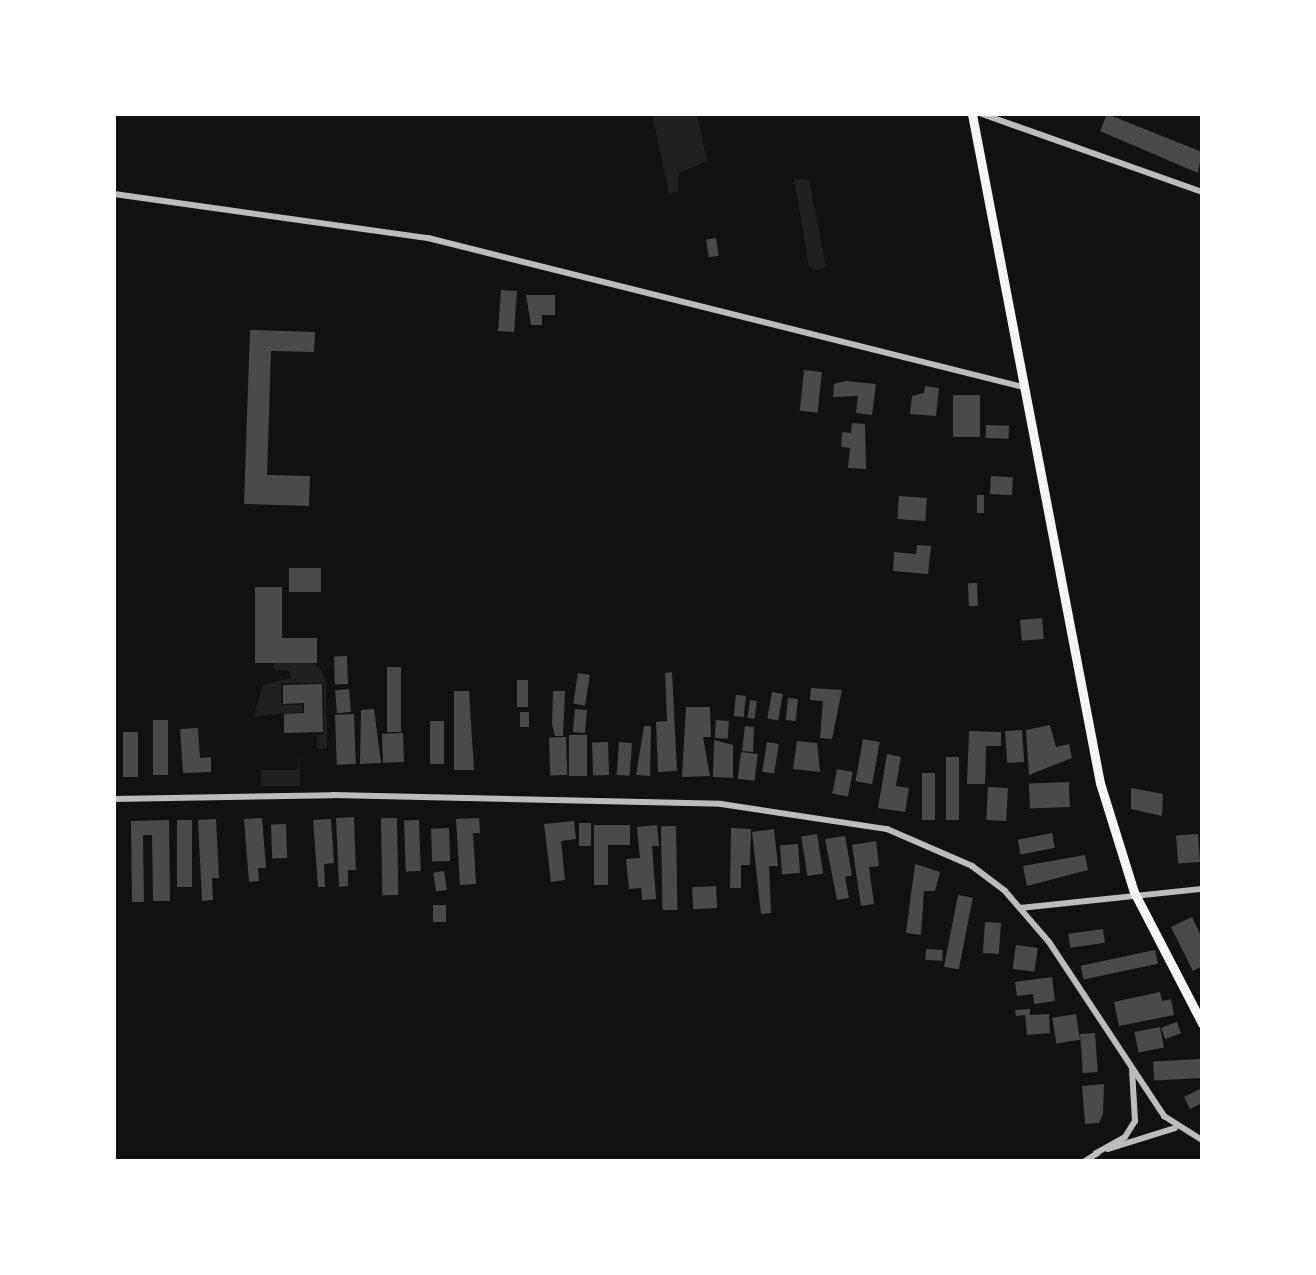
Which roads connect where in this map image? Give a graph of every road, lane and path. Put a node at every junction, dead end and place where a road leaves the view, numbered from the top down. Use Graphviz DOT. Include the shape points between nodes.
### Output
graph roads {
  1 [pos="972,114"];
  2 [pos="982,114"];
  3 [pos="1202,192"];
  4 [pos="114,194"];
  5 [pos="1023,387"];
  6 [pos="114,799"];
  7 [pos="1202,889"];
  8 [pos="1134,891"];
  9 [pos="1020,908"];
  10 [pos="1202,1023"];
  11 [pos="1132,1067"];
  12 [pos="1175,1128"];
  13 [pos="1202,1140"];
  14 [pos="1096,1153"];
  15 [pos="1085,1161"];
  1 -- 5 [label="main road"];
  2 -- 3 [label="street"];
  4 -- 5 [label="street" via="428,238"];
  5 -- 8 [label="main road" via="1100,783"];
  6 -- 9 [label="street" via="346,795 769,807 887,829 931,844 972,866"];
  7 -- 8 [label="street"];
  8 -- 9 [label="street"];
  8 -- 10 [label="main road"];
  9 -- 11 [label="street"];
  11 -- 12 [label="street"];
  11 -- 14 [label="street" via="1135,1121 1125,1137"];
  12 -- 13 [label="street"];
  12 -- 14 [label="street"];
  14 -- 15 [label="street"];
}
